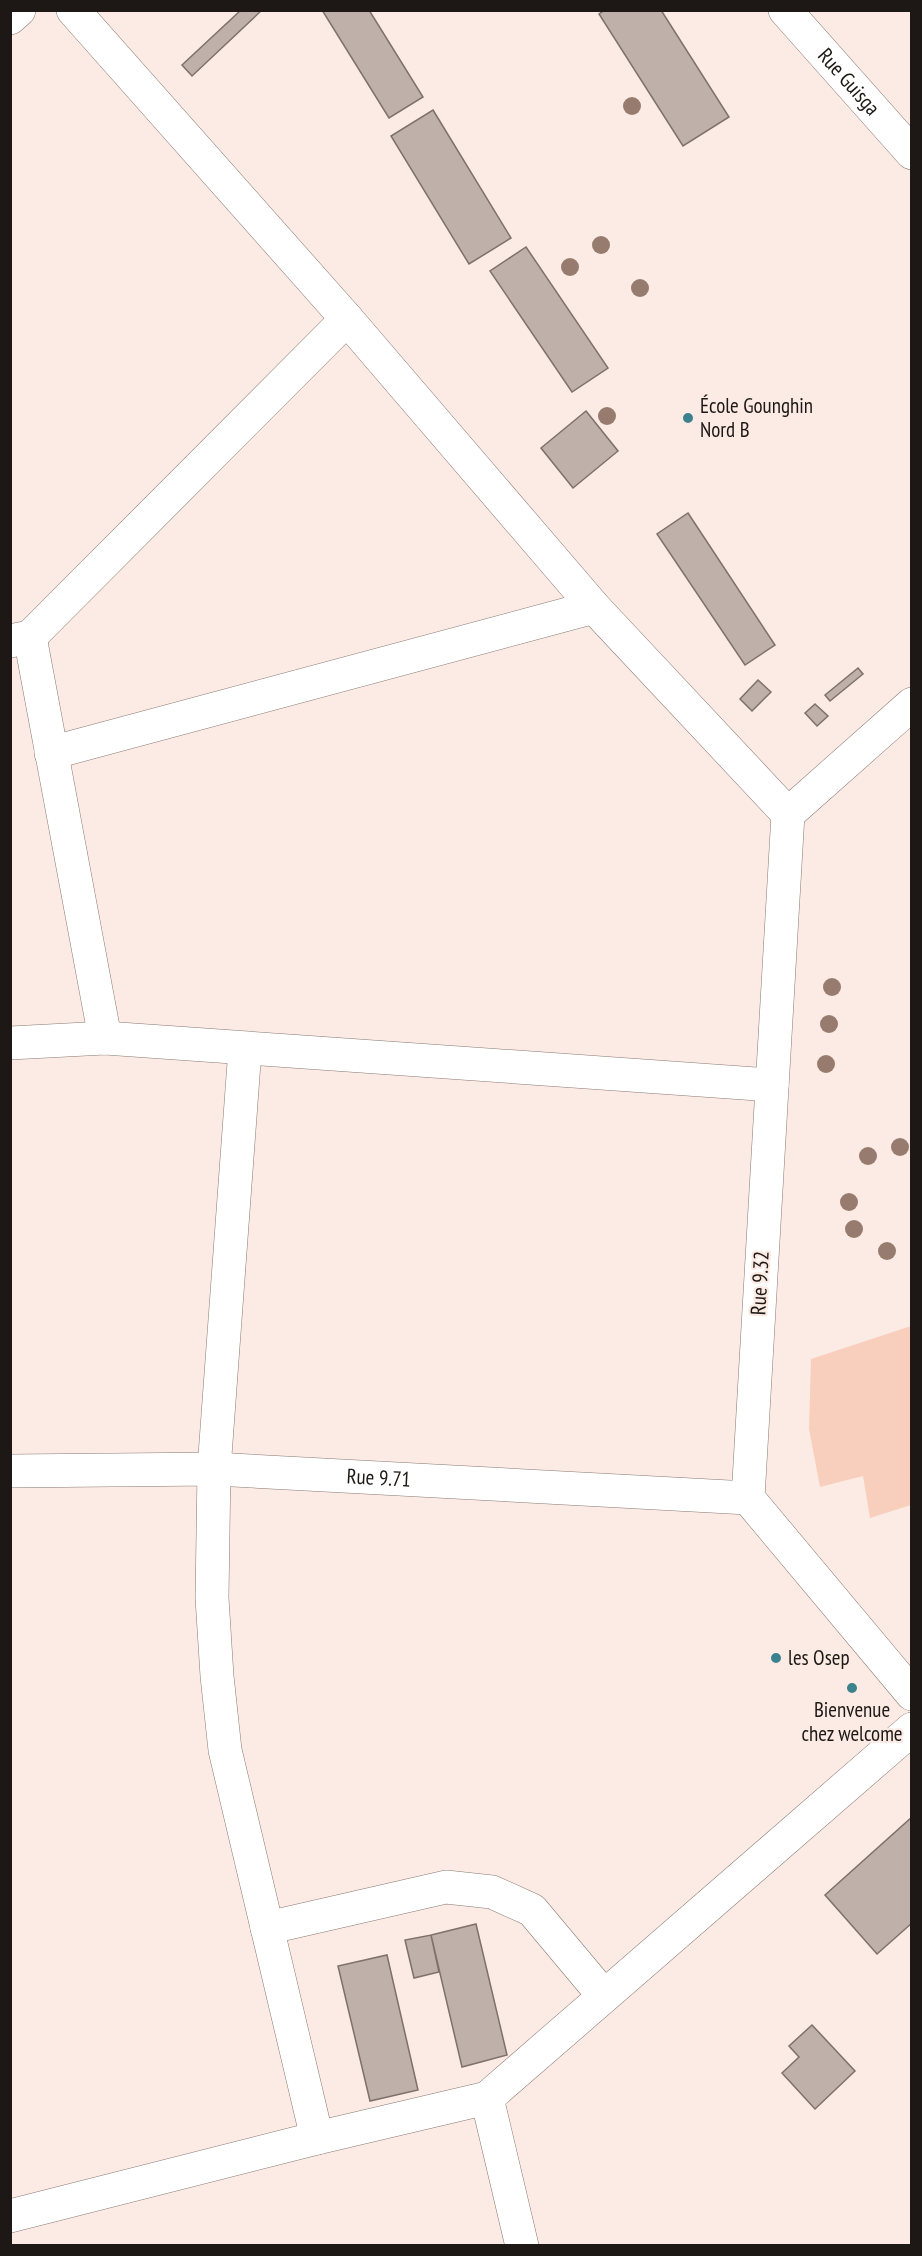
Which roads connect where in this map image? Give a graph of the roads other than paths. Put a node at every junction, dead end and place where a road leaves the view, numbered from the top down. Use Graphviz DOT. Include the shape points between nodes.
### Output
graph roads {
  1 [pos="19,10"];
  2 [pos="73,10"];
  3 [pos="785,10"];
  4 [pos="10,18"];
  5 [pos="912,153"];
  6 [pos="347,319"];
  7 [pos="594,607"];
  8 [pos="20,639"];
  9 [pos="912,704"];
  10 [pos="51,753"];
  11 [pos="788,814"];
  12 [pos="105,1038"];
  13 [pos="10,1043"];
  14 [pos="245,1049"];
  15 [pos="772,1085"];
  16 [pos="214,1469"];
  17 [pos="10,1471"];
  18 [pos="748,1498"];
  19 [pos="912,1694"];
  20 [pos="912,1729"];
  21 [pos="267,1928"];
  22 [pos="604,1996"];
  23 [pos="487,2098"];
  24 [pos="317,2138"];
  25 [pos="10,2216"];
  26 [pos="522,2246"];
  1 -- 4 [label="street"];
  2 -- 6 [label="street"];
  3 -- 5 [label="street, Rue Guisga"];
  6 -- 7 [label="street"];
  6 -- 8 [label="street"];
  7 -- 10 [label="street"];
  7 -- 11 [label="street"];
  8 -- 10 [label="street"];
  9 -- 11 [label="street"];
  10 -- 12 [label="street"];
  11 -- 15 [label="street, Rue 9.32"];
  12 -- 13 [label="street"];
  12 -- 14 [label="street"];
  14 -- 15 [label="street"];
  14 -- 16 [label="street"];
  15 -- 18 [label="street, Rue 9.32"];
  16 -- 17 [label="street, Rue 9.71"];
  16 -- 18 [label="street, Rue 9.71"];
  16 -- 21 [label="street" via="212,1598 225,1750"];
  18 -- 19 [label="street"];
  20 -- 22 [label="street"];
  21 -- 22 [label="street" via="446,1887 492,1892 532,1910"];
  21 -- 24 [label="street"];
  22 -- 23 [label="street"];
  23 -- 24 [label="street"];
  23 -- 26 [label="street"];
  24 -- 25 [label="street"];
}
